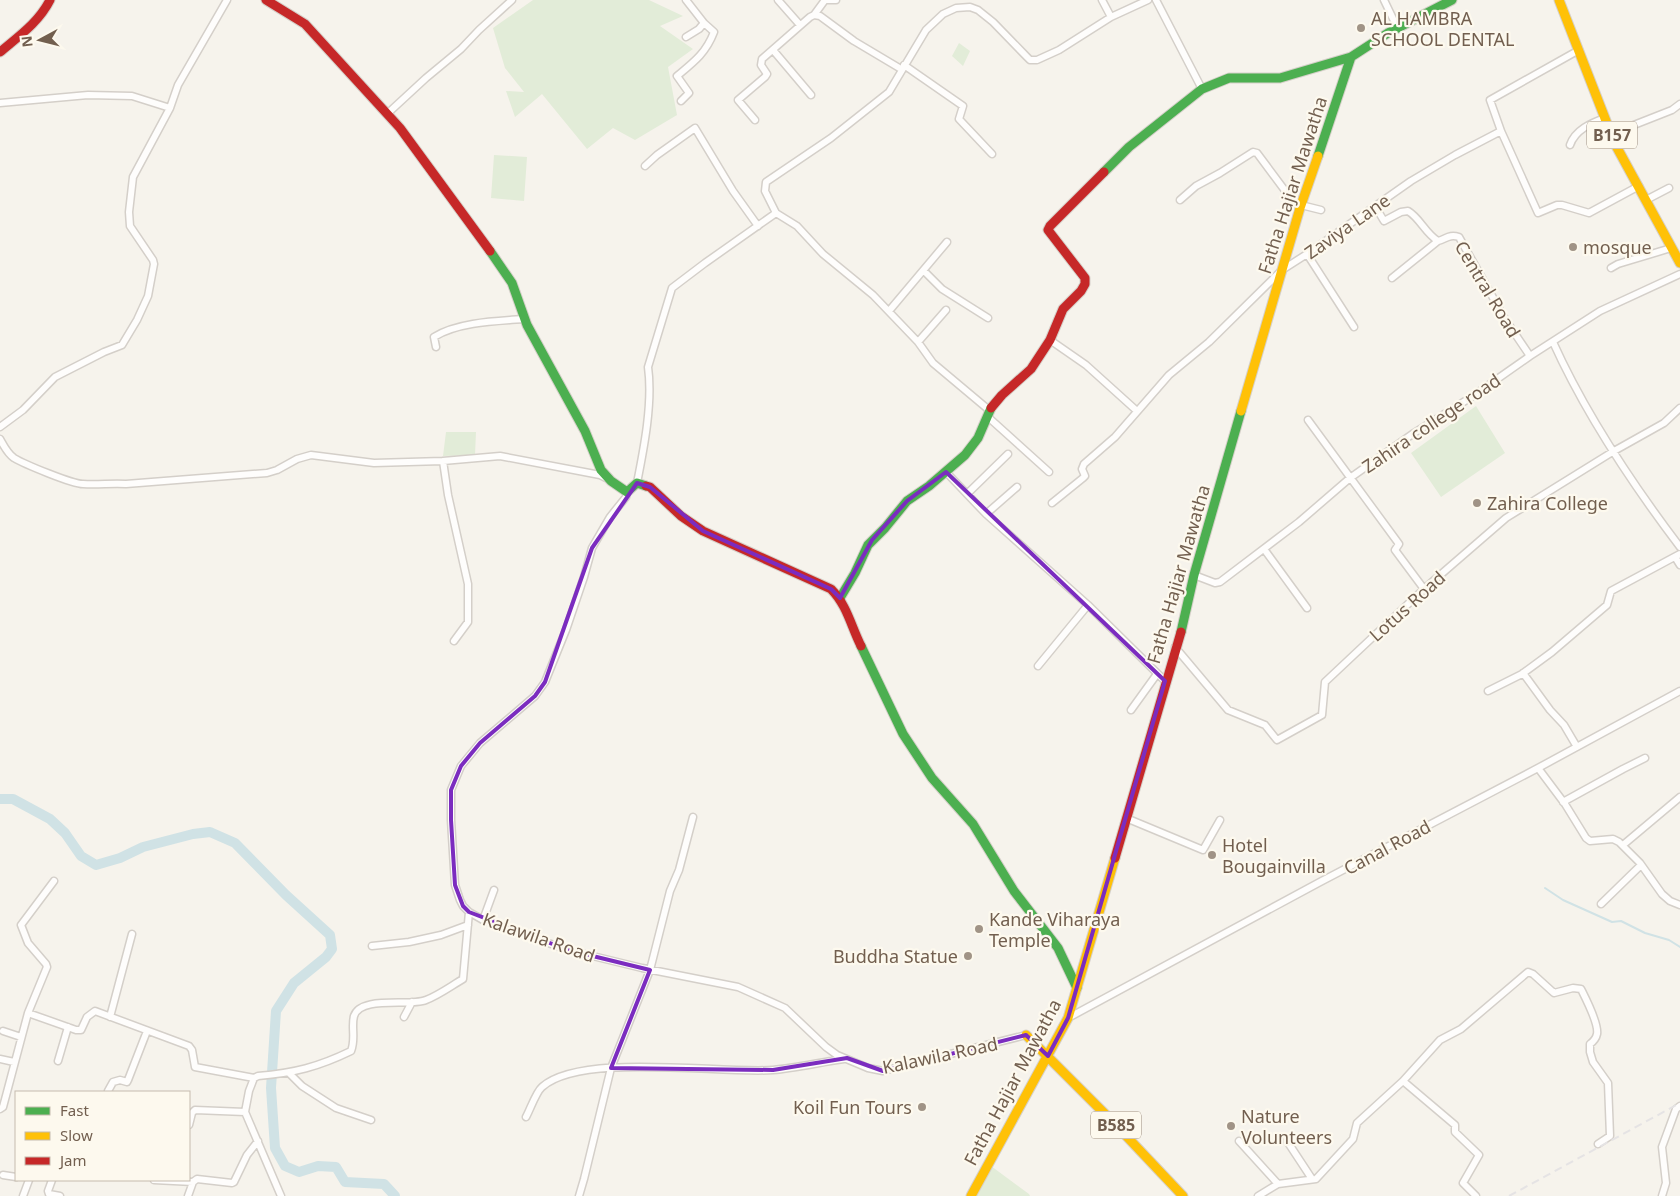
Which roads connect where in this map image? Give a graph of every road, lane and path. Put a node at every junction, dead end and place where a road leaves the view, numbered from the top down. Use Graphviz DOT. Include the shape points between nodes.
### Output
graph roads {
  1 [pos="50,0"];
  2 [pos="227,0"];
  3 [pos="266,0"];
  4 [pos="512,0"];
  5 [pos="686,0"];
  6 [pos="778,0"];
  7 [pos="836,0"];
  8 [pos="971,0"];
  9 [pos="1102,0"];
  10 [pos="1148,0"];
  11 [pos="1156,0"];
  12 [pos="1384,0"];
  13 [pos="1452,0"];
  14 [pos="1559,0"];
  15 [pos="978,10"];
  16 [pos="814,15"];
  17 [pos="1111,17"];
  18 [pos="704,22"];
  19 [pos="800,25"];
  20 [pos="1397,27"];
  21 [pos="686,37"];
  22 [pos="773,50"];
  23 [pos="1579,50"];
  24 [pos="0,52"];
  25 [pos="1351,57"];
  26 [pos="903,67"];
  27 [pos="1202,89"];
  28 [pos="812,95"];
  29 [pos="681,101"];
  30 [pos="0,103"];
  31 [pos="1680,104"];
  32 [pos="170,108"];
  33 [pos="387,114"];
  34 [pos="1605,118"];
  35 [pos="755,120"];
  36 [pos="1501,131"];
  37 [pos="1612,134"];
  38 [pos="1570,145"];
  39 [pos="992,154"];
  40 [pos="644,166"];
  41 [pos="1639,186"];
  42 [pos="1669,188"];
  43 [pos="1180,200"];
  44 [pos="1646,200"];
  45 [pos="1300,206"];
  46 [pos="1375,206"];
  47 [pos="1321,210"];
  48 [pos="776,213"];
  49 [pos="758,226"];
  50 [pos="1438,241"];
  51 [pos="947,242"];
  52 [pos="1671,248"];
  53 [pos="1307,254"];
  54 [pos="1680,263"];
  55 [pos="1611,268"];
  56 [pos="1282,270"];
  57 [pos="924,271"];
  58 [pos="1680,274"];
  59 [pos="1392,278"];
  60 [pos="946,310"];
  61 [pos="889,311"];
  62 [pos="988,318"];
  63 [pos="525,319"];
  64 [pos="1354,327"];
  65 [pos="1050,340"];
  66 [pos="918,342"];
  67 [pos="1554,342"];
  68 [pos="436,347"];
  69 [pos="1530,356"];
  70 [pos="1680,408"];
  71 [pos="1137,410"];
  72 [pos="988,414"];
  73 [pos="1308,420"];
  74 [pos="0,427"];
  75 [pos="0,439"];
  76 [pos="1614,451"];
  77 [pos="1008,454"];
  78 [pos="443,461"];
  79 [pos="946,472"];
  80 [pos="1049,472"];
  81 [pos="1350,478"];
  82 [pos="611,481"];
  83 [pos="637,484"];
  84 [pos="1017,487"];
  85 [pos="627,492"];
  86 [pos="966,494"];
  87 [pos="1052,503"];
  88 [pos="986,514"];
  89 [pos="1680,547"];
  90 [pos="1264,549"];
  91 [pos="1678,556"];
  92 [pos="1680,565"];
  93 [pos="1194,575"];
  94 [pos="1424,589"];
  95 [pos="840,598"];
  96 [pos="1088,605"];
  97 [pos="1307,608"];
  98 [pos="454,641"];
  99 [pos="1175,648"];
  100 [pos="1038,666"];
  101 [pos="1522,673"];
  102 [pos="1157,674"];
  103 [pos="1165,680"];
  104 [pos="1488,691"];
  105 [pos="1680,691"];
  106 [pos="1131,710"];
  107 [pos="1577,747"];
  108 [pos="1646,758"];
  109 [pos="1538,768"];
  110 [pos="1680,797"];
  111 [pos="1563,802"];
  112 [pos="694,817"];
  113 [pos="1126,818"];
  114 [pos="1220,820"];
  115 [pos="1623,846"];
  116 [pos="1641,865"];
  117 [pos="54,881"];
  118 [pos="494,890"];
  119 [pos="1601,904"];
  120 [pos="1680,905"];
  121 [pos="469,912"];
  122 [pos="483,920"];
  123 [pos="468,925"];
  124 [pos="132,934"];
  125 [pos="372,946"];
  126 [pos="650,970"];
  127 [pos="1077,988"];
  128 [pos="412,1002"];
  129 [pos="28,1013"];
  130 [pos="110,1017"];
  131 [pos="404,1017"];
  132 [pos="1068,1018"];
  133 [pos="68,1027"];
  134 [pos="3,1031"];
  135 [pos="147,1031"];
  136 [pos="1026,1035"];
  137 [pos="21,1037"];
  138 [pos="1048,1056"];
  139 [pos="0,1058"];
  140 [pos="847,1058"];
  141 [pos="58,1061"];
  142 [pos="14,1062"];
  143 [pos="611,1068"];
  144 [pos="288,1073"];
  145 [pos="256,1077"];
  146 [pos="1403,1081"];
  147 [pos="108,1091"];
  148 [pos="1680,1106"];
  149 [pos="0,1109"];
  150 [pos="245,1112"];
  151 [pos="526,1117"];
  152 [pos="371,1120"];
  153 [pos="190,1122"];
  154 [pos="258,1141"];
  155 [pos="1239,1141"];
  156 [pos="1287,1141"];
  157 [pos="1598,1144"];
  158 [pos="3,1175"];
  159 [pos="15,1177"];
  160 [pos="1312,1179"];
  161 [pos="29,1181"];
  162 [pos="52,1181"];
  163 [pos="174,1181"];
  164 [pos="193,1182"];
  165 [pos="1278,1184"];
  166 [pos="23,1196"];
  167 [pos="60,1196"];
  168 [pos="188,1196"];
  169 [pos="281,1196"];
  170 [pos="578,1196"];
  171 [pos="970,1196"];
  172 [pos="1183,1196"];
  173 [pos="1258,1196"];
  174 [pos="1476,1196"];
  175 [pos="1662,1196"];
  1 -- 24 [label="street" via="34,23"];
  2 -- 32 [label="street" via="178,85"];
  3 -- 33 [label="street" via="306,24"];
  4 -- 33 [label="street"];
  5 -- 18 [label="street"];
  6 -- 19 [label="street"];
  7 -- 16 [label="street" via="825,0"];
  8 -- 15 [label="street"];
  9 -- 17 [label="street"];
  10 -- 17 [label="street"];
  11 -- 27 [label="street"];
  12 -- 20 [label="street"];
  13 -- 20 [label="street"];
  14 -- 23 [label="street, B157"];
  15 -- 17 [label="street" via="1030,60 1059,50"];
  15 -- 26 [label="street" via="956,8 943,14 926,30"];
  16 -- 19 [label="street"];
  16 -- 26 [label="street"];
  18 -- 21 [label="street"];
  18 -- 29 [label="street" via="714,32 701,56 677,76 689,93"];
  19 -- 22 [label="street"];
  20 -- 25 [label="street"];
  22 -- 28 [label="street"];
  22 -- 35 [label="street" via="760,62 767,74 765,77 738,100"];
  23 -- 34 [label="street, B157"];
  23 -- 36 [label="street" via="1490,100"];
  25 -- 27 [label="street" via="1280,78 1229,78"];
  25 -- 45 [label="street, Fatha Hajiar Mawatha"];
  26 -- 39 [label="street" via="963,106 959,119"];
  26 -- 48 [label="street" via="889,92 831,138 766,182 765,191"];
  27 -- 65 [label="street" via="1129,147 1050,226 1050,234 1085,278 1081,291 1064,309"];
  30 -- 32 [label="street" via="88,95 132,96"];
  31 -- 37 [label="street"];
  32 -- 74 [label="street" via="133,177 130,226 154,264 148,296 137,320 122,344 56,377 23,410"];
  33 -- 63 [label="street" via="462,211 512,283"];
  34 -- 37 [label="street, B157"];
  34 -- 38 [label="street" via="1585,126"];
  36 -- 41 [label="street" via="1538,213 1562,205 1589,213"];
  36 -- 46 [label="street, Zaviya Lane" via="1418,177"];
  37 -- 41 [label="street, B157"];
  40 -- 49 [label="street" via="695,128"];
  41 -- 44 [label="street, B157"];
  42 -- 44 [label="street"];
  43 -- 45 [label="street" via="1196,186 1255,152"];
  44 -- 52 [label="street, B157"];
  45 -- 47 [label="street"];
  45 -- 56 [label="street, Fatha Hajiar Mawatha"];
  46 -- 50 [label="street, Central Road" via="1384,221 1401,212 1414,214"];
  46 -- 53 [label="street, Zaviya Lane"];
  48 -- 49 [label="street"];
  48 -- 61 [label="street" via="797,226 823,254"];
  49 -- 83 [label="street" via="672,288 648,367 645,443"];
  50 -- 59 [label="street"];
  50 -- 69 [label="street, Central Road" via="1459,236 1505,319"];
  51 -- 57 [label="street"];
  52 -- 54 [label="street, B157"];
  52 -- 55 [label="street"];
  53 -- 56 [label="street, Zaviya Lane"];
  53 -- 64 [label="street"];
  56 -- 71 [label="street, Zaviya Lane" via="1209,342 1169,374"];
  56 -- 93 [label="street, Fatha Hajiar Mawatha"];
  57 -- 61 [label="street"];
  57 -- 62 [label="street" via="942,289"];
  58 -- 67 [label="street, Zahira college road" via="1600,311"];
  60 -- 66 [label="street"];
  61 -- 66 [label="street"];
  63 -- 68 [label="street" via="444,331 434,337"];
  63 -- 82 [label="street" via="585,431 601,470"];
  65 -- 71 [label="street" via="1086,365"];
  65 -- 72 [label="street" via="1031,369 1002,395"];
  66 -- 72 [label="street" via="933,363"];
  67 -- 69 [label="street, Zahira college road"];
  67 -- 76 [label="street" via="1567,374"];
  69 -- 81 [label="street, Zahira college road"];
  70 -- 76 [label="street, Lotus Road" via="1664,423"];
  71 -- 87 [label="street, Zaviya Lane" via="1084,464 1085,476"];
  72 -- 79 [label="street" via="978,438"];
  72 -- 80 [label="street"];
  73 -- 81 [label="street"];
  75 -- 78 [label="street" via="14,458 82,484 126,484 267,473 311,455 374,462"];
  76 -- 89 [label="street" via="1646,502"];
  76 -- 94 [label="street, Lotus Road" via="1506,518"];
  77 -- 86 [label="street"];
  78 -- 82 [label="street" via="500,456 600,475"];
  78 -- 98 [label="street" via="468,584 468,622"];
  79 -- 86 [label="street"];
  79 -- 95 [label="street" via="907,501 872,540"];
  81 -- 90 [label="street, Zahira college road"];
  81 -- 94 [label="street" via="1399,544 1395,550"];
  82 -- 85 [label="street"];
  83 -- 85 [label="street"];
  83 -- 95 [label="street" via="650,487 681,516 703,531 831,588"];
  84 -- 88 [label="street"];
  85 -- 121 [label="street, Kalawila Road" via="592,548 566,630 545,682 535,696 480,744 461,766 451,790 455,885 462,906"];
  86 -- 88 [label="street"];
  88 -- 96 [label="street"];
  90 -- 93 [label="street, Zahira college road" via="1220,582"];
  90 -- 97 [label="street"];
  91 -- 92 [label="street"];
  91 -- 101 [label="street" via="1611,591 1607,605"];
  93 -- 99 [label="street, Fatha Hajiar Mawatha"];
  94 -- 99 [label="street, Lotus Road" via="1325,682 1322,715 1277,740 1265,725 1228,710"];
  95 -- 127 [label="street" via="903,734 932,778 973,824 1014,891 1058,948"];
  96 -- 100 [label="street"];
  96 -- 102 [label="street"];
  99 -- 103 [label="street, Fatha Hajiar Mawatha"];
  101 -- 104 [label="street"];
  101 -- 107 [label="street" via="1564,725"];
  102 -- 103 [label="street"];
  102 -- 106 [label="street"];
  103 -- 113 [label="street, Fatha Hajiar Mawatha"];
  105 -- 107 [label="street, Canal Road"];
  107 -- 109 [label="street, Canal Road"];
  108 -- 111 [label="street"];
  109 -- 111 [label="street"];
  109 -- 132 [label="street, Canal Road"];
  110 -- 115 [label="street"];
  111 -- 115 [label="street" via="1590,841 1613,839"];
  112 -- 126 [label="street" via="670,891"];
  113 -- 114 [label="street" via="1203,850"];
  113 -- 127 [label="street, Fatha Hajiar Mawatha"];
  115 -- 116 [label="street"];
  116 -- 119 [label="street"];
  116 -- 120 [label="street" via="1662,894"];
  117 -- 129 [label="street" via="21,925 28,943 47,967"];
  118 -- 122 [label="street"];
  121 -- 122 [label="street, Kalawila Road"];
  121 -- 123 [label="street"];
  122 -- 126 [label="street, Kalawila Road" via="568,950"];
  123 -- 125 [label="street" via="441,935"];
  123 -- 128 [label="street" via="463,979 425,1001"];
  124 -- 130 [label="street"];
  126 -- 140 [label="street, Kalawila Road" via="738,987 785,1008 826,1047"];
  126 -- 143 [label="street"];
  127 -- 132 [label="street, Fatha Hajiar Mawatha"];
  128 -- 131 [label="street"];
  128 -- 144 [label="street" via="372,1003 358,1010 354,1016 351,1050 317,1066"];
  129 -- 133 [label="street"];
  129 -- 137 [label="street"];
  130 -- 133 [label="street" via="95,1011 87,1017 81,1030"];
  130 -- 135 [label="street"];
  132 -- 138 [label="street, Fatha Hajiar Mawatha"];
  133 -- 141 [label="street"];
  134 -- 137 [label="street"];
  135 -- 145 [label="street" via="189,1046 196,1067"];
  135 -- 147 [label="street" via="128,1080 113,1082"];
  136 -- 138 [label="street, B585"];
  136 -- 140 [label="street, Kalawila Road" via="882,1071"];
  137 -- 142 [label="street"];
  138 -- 171 [label="street, Fatha Hajiar Mawatha"];
  138 -- 172 [label="street, B585"];
  139 -- 142 [label="street"];
  140 -- 143 [label="street" via="773,1070"];
  142 -- 149 [label="street"];
  143 -- 151 [label="street" via="559,1078 541,1088"];
  143 -- 170 [label="street"];
  144 -- 145 [label="street"];
  144 -- 152 [label="street" via="336,1108"];
  145 -- 150 [label="street" via="249,1090"];
  146 -- 157 [label="street" via="1440,1040 1461,1029 1528,972 1554,993 1581,989 1598,1031 1590,1044 1590,1052 1608,1083 1610,1136"];
  146 -- 160 [label="street" via="1357,1123 1353,1139 1316,1179"];
  146 -- 174 [label="street" via="1455,1125 1455,1132 1479,1155 1463,1183"];
  148 -- 175 [label="street" via="1662,1147 1666,1183"];
  150 -- 153 [label="street" via="195,1110"];
  150 -- 154 [label="street"];
  154 -- 164 [label="street" via="232,1183 197,1179"];
  154 -- 169 [label="street"];
  155 -- 165 [label="street"];
  156 -- 160 [label="street"];
  158 -- 159 [label="street"];
  160 -- 165 [label="street"];
  161 -- 166 [label="street"];
  162 -- 167 [label="street" via="49,1194"];
  163 -- 164 [label="street"];
  164 -- 168 [label="street"];
  165 -- 173 [label="street"];
}
